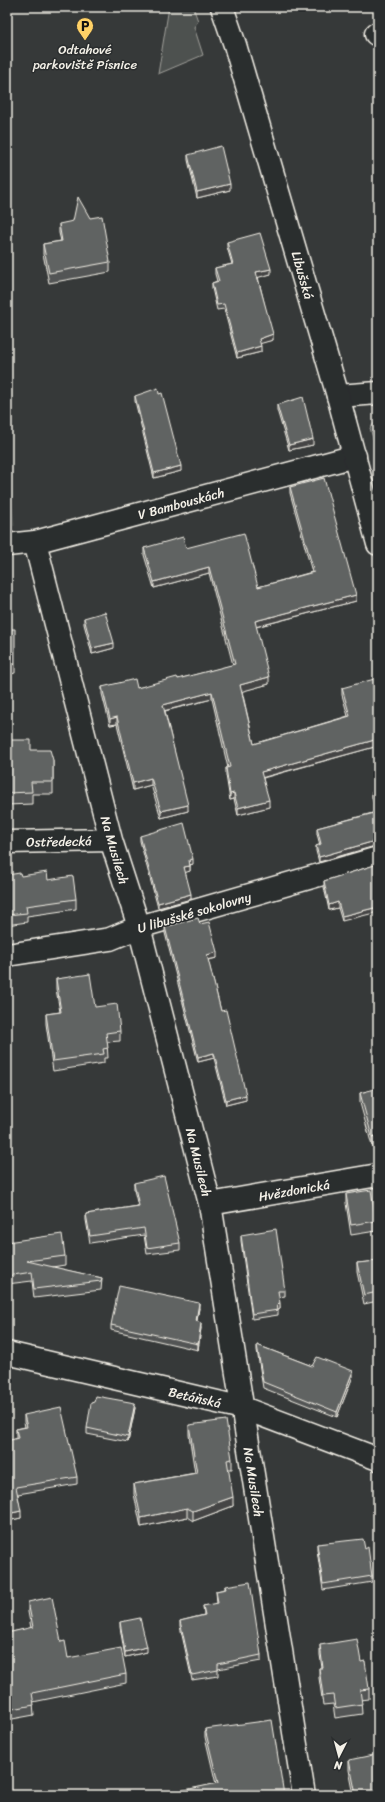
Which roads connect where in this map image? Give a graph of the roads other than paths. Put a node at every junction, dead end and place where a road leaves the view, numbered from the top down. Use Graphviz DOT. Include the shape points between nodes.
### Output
graph roads {
  1 [pos="222,7"];
  2 [pos="378,393"];
  3 [pos="338,396"];
  4 [pos="355,456"];
  5 [pos="35,542"];
  6 [pos="378,544"];
  7 [pos="7,545"];
  8 [pos="111,840"];
  9 [pos="7,842"];
  10 [pos="378,858"];
  11 [pos="139,927"];
  12 [pos="7,955"];
  13 [pos="378,1175"];
  14 [pos="210,1204"];
  15 [pos="7,1354"];
  16 [pos="243,1408"];
  17 [pos="378,1459"];
  18 [pos="304,1795"];
  1 -- 3 [label="street, Libušská"];
  2 -- 3 [label="street"];
  3 -- 4 [label="street, Libušská"];
  4 -- 5 [label="street, V Bambouskách"];
  4 -- 6 [label="street, Libušská"];
  5 -- 7 [label="street, V Bambouskách"];
  5 -- 8 [label="street, Na Musilech"];
  8 -- 9 [label="street, Ostředecká"];
  8 -- 11 [label="street, Na Musilech"];
  10 -- 11 [label="street, U libušské sokolovny"];
  11 -- 12 [label="street, U libušské sokolovny" via="110,939"];
  11 -- 14 [label="street, Na Musilech"];
  13 -- 14 [label="street, Hvězdonická"];
  14 -- 16 [label="street, Na Musilech"];
  15 -- 16 [label="street, Betáňská"];
  16 -- 17 [label="street, Betáňská"];
  16 -- 18 [label="street, Na Musilech"];
}
